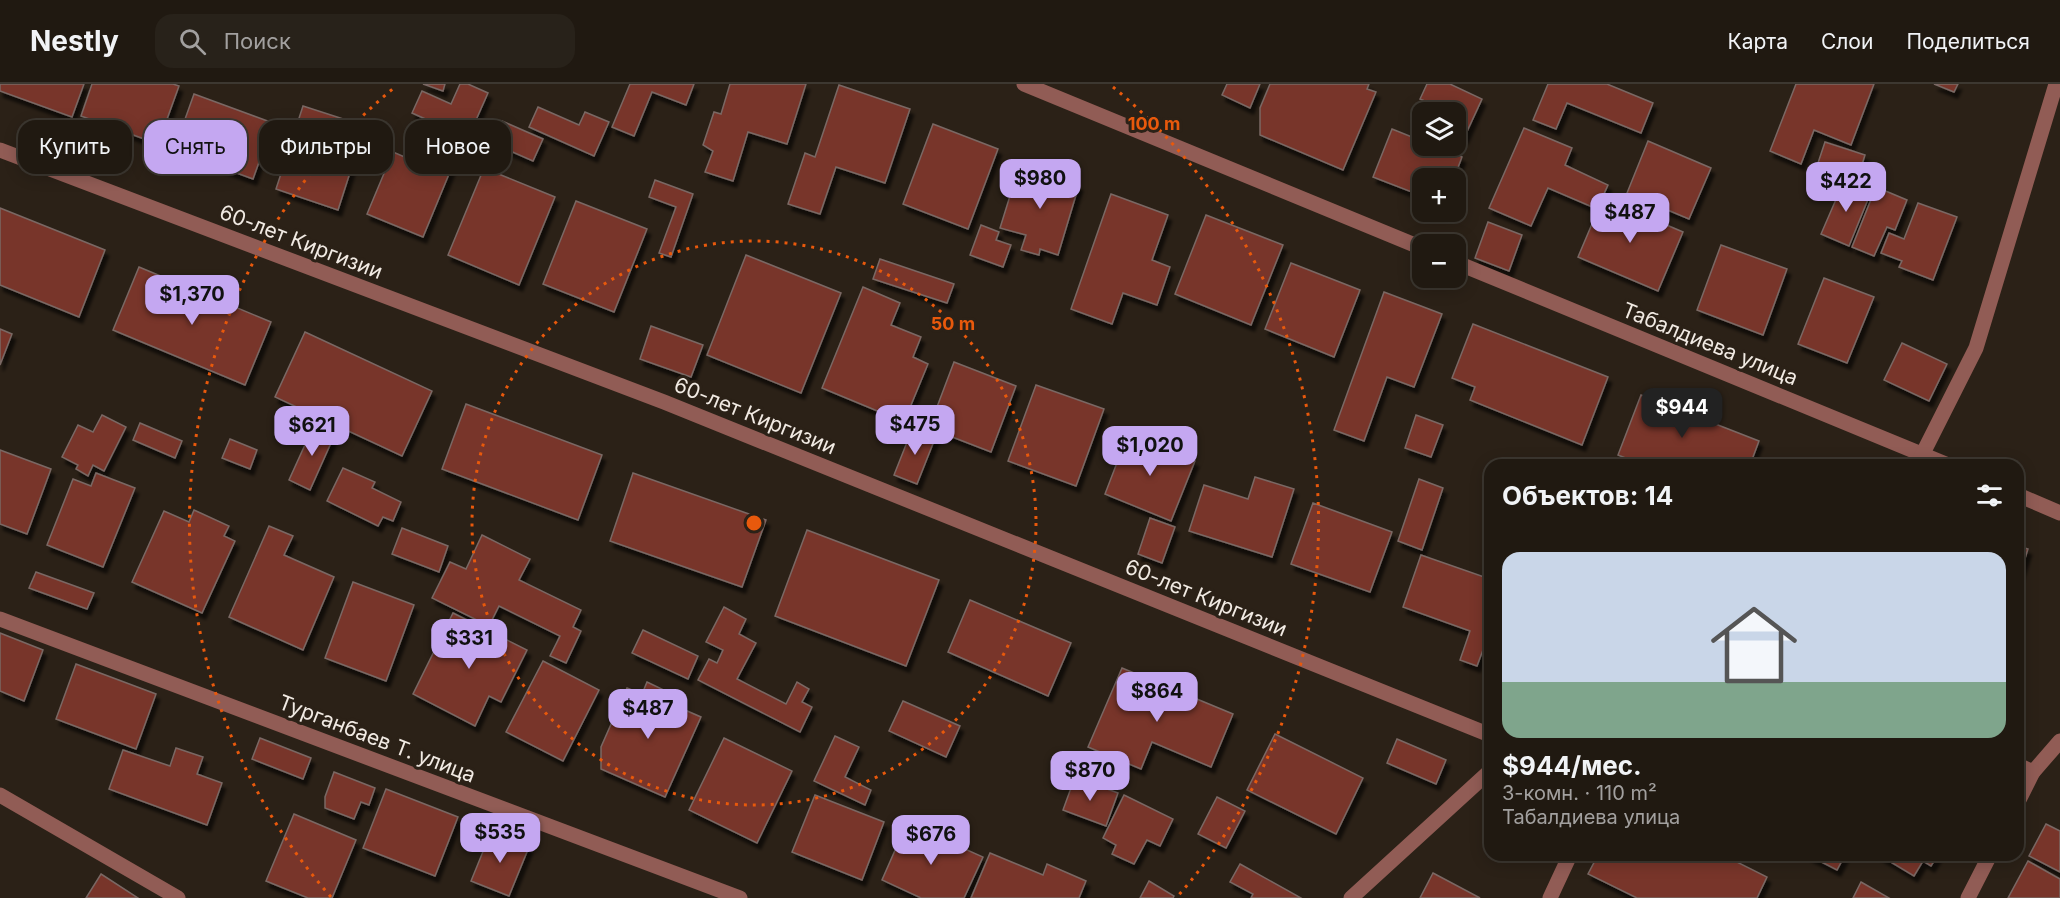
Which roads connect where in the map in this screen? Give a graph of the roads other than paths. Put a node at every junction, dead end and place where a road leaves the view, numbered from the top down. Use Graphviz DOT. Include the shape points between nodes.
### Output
graph roads {
  1 [pos="1024,84"];
  2 [pos="2056,84"];
  3 [pos="0,150"];
  4 [pos="1412,244"];
  5 [pos="1466,266"];
  6 [pos="1918,459"];
  7 [pos="1920,459"];
  8 [pos="2024,498"];
  9 [pos="2060,513"];
  10 [pos="0,619"];
  11 [pos="1484,733"];
  12 [pos="2060,741"];
  13 [pos="2024,768"];
  14 [pos="2033,772"];
  15 [pos="1484,776"];
  16 [pos="2024,790"];
  17 [pos="0,795"];
  18 [pos="1567,861"];
  19 [pos="1987,861"];
  20 [pos="178,898"];
  21 [pos="740,898"];
  22 [pos="1351,898"];
  23 [pos="1550,898"];
  24 [pos="1968,898"];
  1 -- 4 [label="street"];
  2 -- 7 [label="street" via="1976,348"];
  3 -- 11 [label="street, 60-лет Киргизии" via="664,402"];
  5 -- 6 [label="street, Табалдиева улица"];
  8 -- 9 [label="street"];
  10 -- 21 [label="street, Турганбаев Т. улица"];
  12 -- 14 [label="street"];
  13 -- 14 [label="street"];
  14 -- 16 [label="street"];
  15 -- 22 [label="street"];
  17 -- 20 [label="street"];
  18 -- 23 [label="street"];
  19 -- 24 [label="street"];
}
